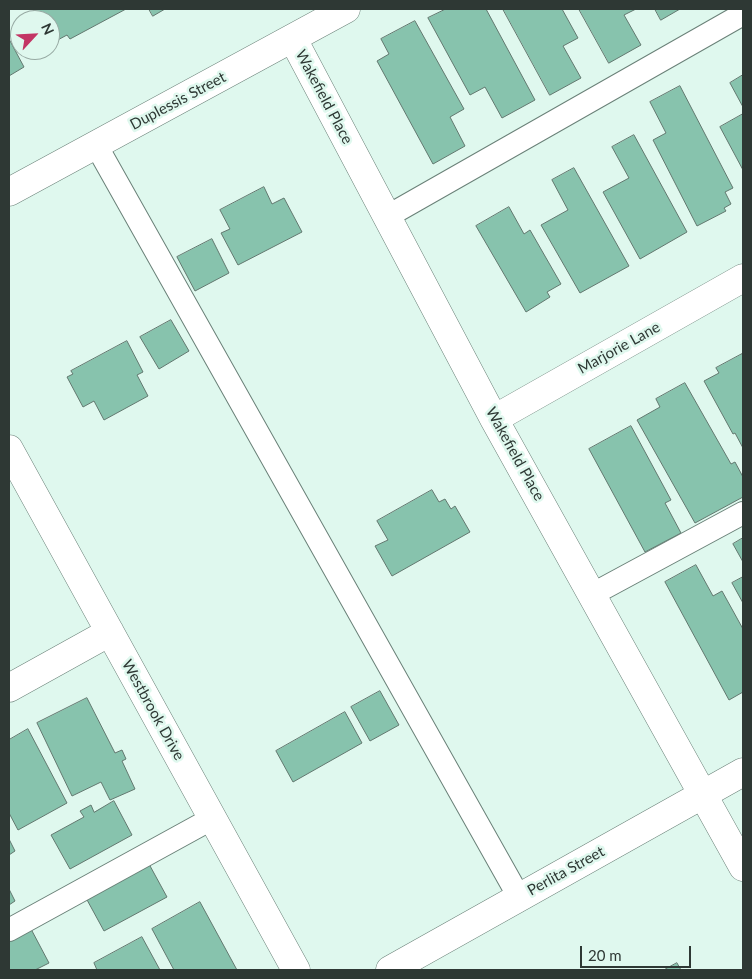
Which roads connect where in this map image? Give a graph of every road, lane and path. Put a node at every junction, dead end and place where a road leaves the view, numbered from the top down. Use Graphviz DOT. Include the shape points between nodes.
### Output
graph roads {
  1 [pos="346,9"];
  2 [pos="743,14"];
  3 [pos="292,39"];
  4 [pos="96,145"];
  5 [pos="9,192"];
  6 [pos="388,216"];
  7 [pos="743,278"];
  8 [pos="494,419"];
  9 [pos="9,449"];
  10 [pos="743,513"];
  11 [pos="593,594"];
  12 [pos="110,632"];
  13 [pos="9,688"];
  14 [pos="743,772"];
  15 [pos="703,794"];
  16 [pos="212,818"];
  17 [pos="743,866"];
  18 [pos="519,897"];
  19 [pos="9,930"];
  20 [pos="296,970"];
  21 [pos="390,970"];
  1 -- 3 [label="street, Duplessis Street"];
  2 -- 6 [label="lane"];
  3 -- 4 [label="street, Duplessis Street"];
  3 -- 6 [label="street, Wakefield Place"];
  4 -- 5 [label="street, Duplessis Street"];
  4 -- 18 [label="lane"];
  6 -- 8 [label="street, Wakefield Place"];
  7 -- 8 [label="street, Marjorie Lane"];
  8 -- 11 [label="street, Wakefield Place"];
  9 -- 12 [label="street, Westbrook Drive"];
  10 -- 11 [label="lane"];
  11 -- 15 [label="street, Wakefield Place"];
  12 -- 13 [label="street"];
  12 -- 16 [label="street, Westbrook Drive"];
  14 -- 15 [label="street, Perlita Street"];
  15 -- 17 [label="street, Wakefield Place"];
  15 -- 18 [label="street, Perlita Street"];
  16 -- 19 [label="lane"];
  16 -- 20 [label="street, Westbrook Drive"];
  18 -- 21 [label="street, Perlita Street"];
}
